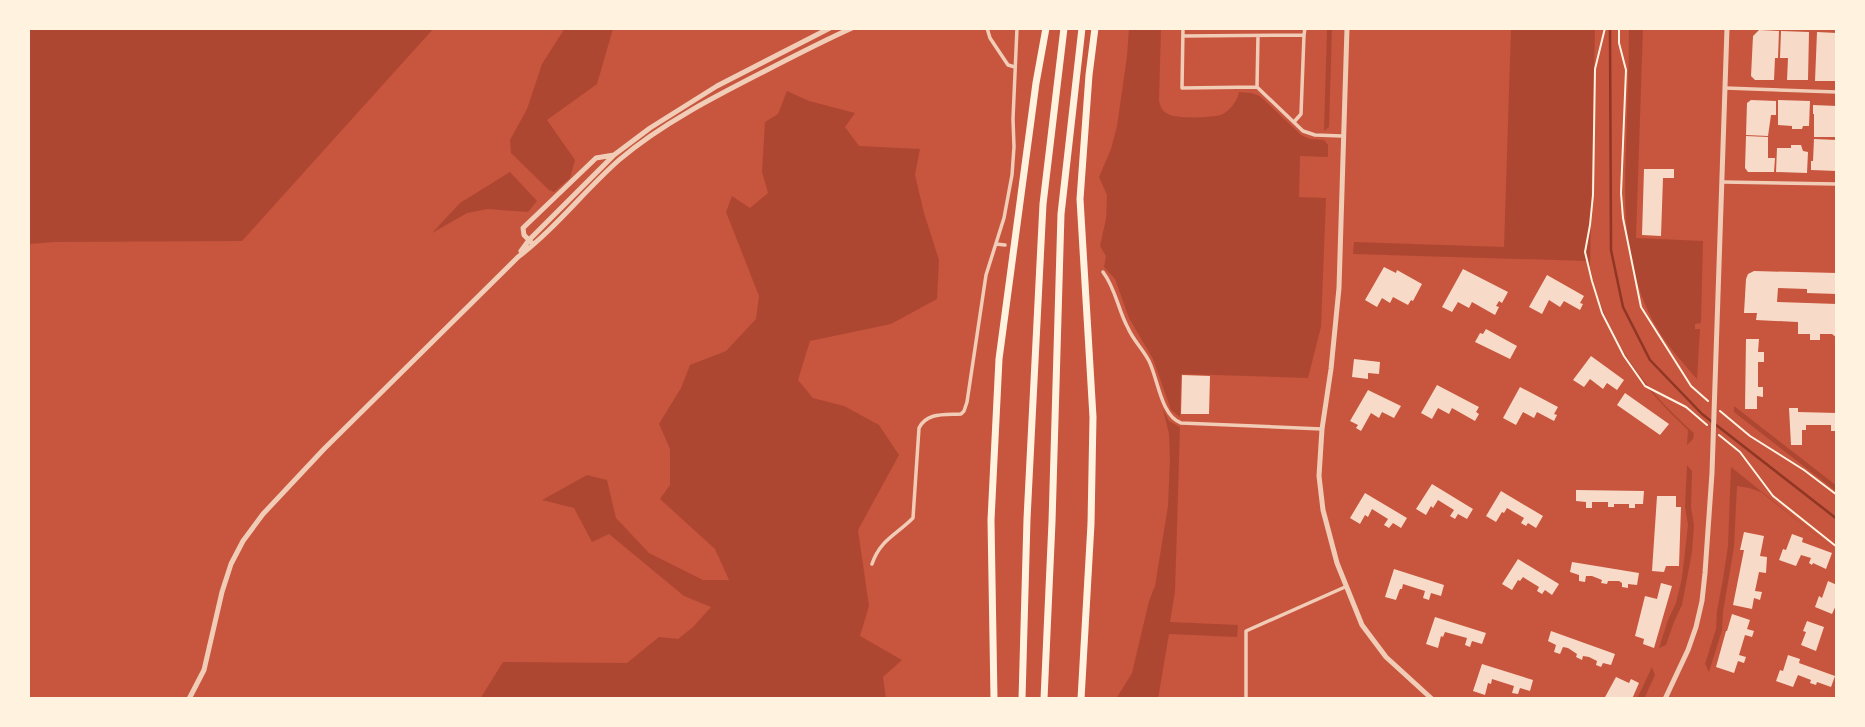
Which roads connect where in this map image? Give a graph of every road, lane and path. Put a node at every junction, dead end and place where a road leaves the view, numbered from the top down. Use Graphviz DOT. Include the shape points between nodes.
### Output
graph roads {
  1 [pos="830,28"];
  2 [pos="852,28"];
  3 [pos="987,28"];
  4 [pos="1017,28"];
  5 [pos="1046,28"];
  6 [pos="1064,28"];
  7 [pos="1082,28"];
  8 [pos="1095,28"];
  9 [pos="1184,28"];
  10 [pos="1305,28"];
  11 [pos="1347,28"];
  12 [pos="1605,28"];
  13 [pos="1619,28"];
  14 [pos="1727,28"];
  15 [pos="1304,35"];
  16 [pos="1184,36"];
  17 [pos="1258,36"];
  18 [pos="1016,67"];
  19 [pos="1257,87"];
  20 [pos="1725,88"];
  21 [pos="1837,92"];
  22 [pos="1294,122"];
  23 [pos="1342,136"];
  24 [pos="614,155"];
  25 [pos="1723,182"];
  26 [pos="1837,184"];
  27 [pos="531,242"];
  28 [pos="996,244"];
  29 [pos="1005,245"];
  30 [pos="1103,272"];
  31 [pos="1711,403"];
  32 [pos="1721,411"];
  33 [pos="1322,429"];
  34 [pos="1837,495"];
  35 [pos="1837,547"];
  36 [pos="872,564"];
  37 [pos="1345,587"];
  38 [pos="189,699"];
  39 [pos="994,699"];
  40 [pos="1022,699"];
  41 [pos="1044,699"];
  42 [pos="1081,699"];
  43 [pos="1246,699"];
  44 [pos="1432,699"];
  45 [pos="1665,699"];
  1 -- 24 [label="street" via="717,86"];
  2 -- 27 [label="street" via="715,97 641,143"];
  3 -- 18 [label="street" via="1008,65"];
  4 -- 18 [label="street"];
  5 -- 39 [label="highway" via="999,359 991,520"];
  6 -- 40 [label="highway" via="1043,204"];
  7 -- 41 [label="highway" via="1061,214"];
  8 -- 42 [label="highway" via="1080,199 1093,417"];
  9 -- 16 [label="street"];
  10 -- 15 [label="street"];
  11 -- 23 [label="street"];
  12 -- 35 [label="path" via="1595,69 1593,195 1585,252 1602,313 1645,386 1686,407 1740,452 1773,496"];
  13 -- 31 [label="path" via="1626,70 1621,193 1641,307 1691,386"];
  14 -- 20 [label="street"];
  15 -- 17 [label="street"];
  15 -- 22 [label="street" via="1301,114"];
  16 -- 17 [label="street"];
  16 -- 19 [label="street" via="1182,88"];
  17 -- 19 [label="street"];
  18 -- 28 [label="street" via="1012,175"];
  19 -- 22 [label="street"];
  20 -- 21 [label="street"];
  20 -- 25 [label="street"];
  22 -- 23 [label="street" via="1308,134"];
  23 -- 33 [label="street" via="1339,288"];
  24 -- 27 [label="street"];
  24 -- 27 [label="street" via="596,158 523,228"];
  25 -- 26 [label="street"];
  25 -- 45 [label="street" via="1712,473 1702,601 1688,650"];
  27 -- 38 [label="street" via="263,514 231,564 204,670"];
  28 -- 29 [label="street"];
  28 -- 36 [label="street" via="986,275 964,411 930,416 922,422 912,518 885,541"];
  30 -- 33 [label="street" via="1175,421"];
  32 -- 34 [label="path"];
  33 -- 37 [label="street" via="1319,476 1323,510"];
  37 -- 43 [label="street" via="1246,631"];
  37 -- 44 [label="street" via="1362,625 1386,657"];
}
